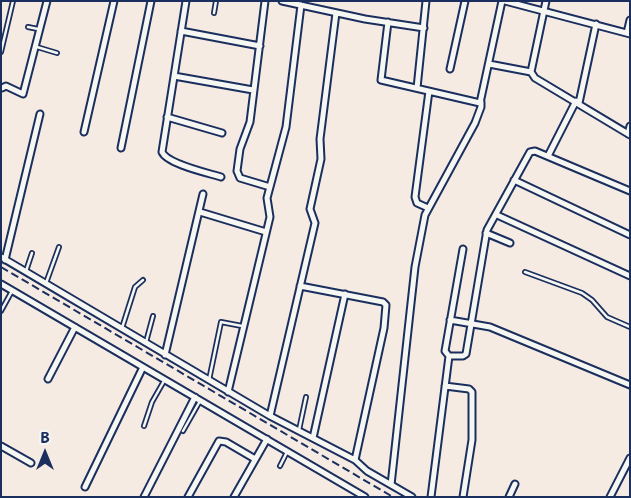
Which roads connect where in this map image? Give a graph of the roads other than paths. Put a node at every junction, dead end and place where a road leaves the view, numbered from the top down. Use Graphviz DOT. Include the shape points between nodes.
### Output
graph roads {
  1 [pos="13,1"];
  2 [pos="47,1"];
  3 [pos="114,1"];
  4 [pos="151,1"];
  5 [pos="186,1"];
  6 [pos="216,1"];
  7 [pos="265,1"];
  8 [pos="282,1"];
  9 [pos="426,1"];
  10 [pos="465,1"];
  11 [pos="504,1"];
  12 [pos="546,1"];
  13 [pos="302,5"];
  14 [pos="544,10"];
  15 [pos="214,13"];
  16 [pos="336,13"];
  17 [pos="630,20"];
  18 [pos="388,22"];
  19 [pos="596,24"];
  20 [pos="28,27"];
  21 [pos="424,28"];
  22 [pos="40,30"];
  23 [pos="181,31"];
  24 [pos="629,34"];
  25 [pos="35,46"];
  26 [pos="260,46"];
  27 [pos="1,52"];
  28 [pos="57,53"];
  29 [pos="489,64"];
  30 [pos="450,69"];
  31 [pos="531,72"];
  32 [pos="174,76"];
  33 [pos="2,87"];
  34 [pos="417,88"];
  35 [pos="253,90"];
  36 [pos="429,91"];
  37 [pos="1,95"];
  38 [pos="481,102"];
  39 [pos="577,102"];
  40 [pos="40,114"];
  41 [pos="167,117"];
  42 [pos="630,126"];
  43 [pos="84,132"];
  44 [pos="222,133"];
  45 [pos="629,134"];
  46 [pos="121,148"];
  47 [pos="548,156"];
  48 [pos="221,177"];
  49 [pos="514,180"];
  50 [pos="270,187"];
  51 [pos="630,191"];
  52 [pos="203,194"];
  53 [pos="428,208"];
  54 [pos="200,212"];
  55 [pos="497,215"];
  56 [pos="266,232"];
  57 [pos="486,233"];
  58 [pos="630,235"];
  59 [pos="510,243"];
  60 [pos="59,247"];
  61 [pos="463,250"];
  62 [pos="32,253"];
  63 [pos="3,259"];
  64 [pos="26,271"];
  65 [pos="525,272"];
  66 [pos="630,276"];
  67 [pos="143,280"];
  68 [pos="46,283"];
  69 [pos="1,284"];
  70 [pos="300,286"];
  71 [pos="12,291"];
  72 [pos="345,294"];
  73 [pos="1,311"];
  74 [pos="153,316"];
  75 [pos="450,320"];
  76 [pos="470,322"];
  77 [pos="75,327"];
  78 [pos="243,327"];
  79 [pos="630,327"];
  80 [pos="122,328"];
  81 [pos="146,342"];
  82 [pos="165,355"];
  83 [pos="448,356"];
  84 [pos="143,366"];
  85 [pos="48,379"];
  86 [pos="165,380"];
  87 [pos="209,380"];
  88 [pos="630,385"];
  89 [pos="445,386"];
  90 [pos="228,392"];
  91 [pos="306,397"];
  92 [pos="198,399"];
  93 [pos="270,416"];
  94 [pos="144,426"];
  95 [pos="183,431"];
  96 [pos="299,431"];
  97 [pos="313,438"];
  98 [pos="267,439"];
  99 [pos="1,446"];
  100 [pos="287,452"];
  101 [pos="630,458"];
  102 [pos="255,459"];
  103 [pos="355,460"];
  104 [pos="31,463"];
  105 [pos="280,466"];
  106 [pos="515,484"];
  107 [pos="392,485"];
  108 [pos="85,487"];
  109 [pos="144,497"];
  110 [pos="188,497"];
  111 [pos="234,497"];
  112 [pos="365,497"];
  113 [pos="412,497"];
  114 [pos="431,497"];
  115 [pos="463,497"];
  116 [pos="509,497"];
  117 [pos="610,497"];
  1 -- 27 [label="lane"];
  2 -- 22 [label="street"];
  3 -- 43 [label="street"];
  4 -- 46 [label="street"];
  5 -- 23 [label="street"];
  6 -- 15 [label="lane"];
  7 -- 26 [label="street"];
  8 -- 13 [label="street"];
  9 -- 21 [label="street"];
  10 -- 30 [label="street"];
  11 -- 14 [label="street"];
  11 -- 29 [label="street"];
  12 -- 14 [label="street"];
  13 -- 16 [label="street"];
  13 -- 50 [label="street" via="286,127"];
  14 -- 19 [label="street"];
  14 -- 31 [label="street"];
  16 -- 18 [label="street"];
  16 -- 70 [label="street" via="320,139 322,156 310,206 315,221"];
  17 -- 24 [label="street"];
  18 -- 21 [label="street"];
  18 -- 34 [label="street" via="381,80"];
  19 -- 24 [label="street"];
  19 -- 39 [label="street"];
  20 -- 22 [label="lane"];
  21 -- 34 [label="street"];
  22 -- 25 [label="street"];
  23 -- 26 [label="street"];
  23 -- 32 [label="street"];
  25 -- 28 [label="lane"];
  25 -- 33 [label="street" via="23,94"];
  26 -- 35 [label="street"];
  29 -- 31 [label="street"];
  29 -- 38 [label="street"];
  31 -- 39 [label="street" via="535,78"];
  32 -- 35 [label="street"];
  32 -- 41 [label="street"];
  33 -- 37 [label="street"];
  34 -- 36 [label="street"];
  35 -- 50 [label="street" via="250,122 242,140 237,174 240,178"];
  36 -- 38 [label="street"];
  36 -- 53 [label="street" via="415,197 417,203"];
  38 -- 53 [label="street" via="474,123"];
  39 -- 45 [label="street"];
  39 -- 47 [label="street"];
  40 -- 63 [label="street"];
  41 -- 44 [label="street"];
  41 -- 48 [label="street" via="162,148 164,157"];
  42 -- 45 [label="street"];
  47 -- 49 [label="street" via="530,152"];
  47 -- 51 [label="street"];
  49 -- 55 [label="street"];
  49 -- 58 [label="street"];
  50 -- 56 [label="street" via="267,203 270,217"];
  52 -- 54 [label="street"];
  53 -- 107 [label="street" via="415,266"];
  54 -- 56 [label="street"];
  54 -- 82 [label="street"];
  55 -- 57 [label="street"];
  55 -- 66 [label="street"];
  56 -- 78 [label="street"];
  57 -- 59 [label="street"];
  57 -- 76 [label="street"];
  60 -- 68 [label="lane"];
  61 -- 75 [label="street"];
  62 -- 64 [label="lane"];
  63 -- 64 [label="street"];
  64 -- 68 [label="street"];
  65 -- 79 [label="lane" via="582,294 607,317"];
  67 -- 80 [label="lane" via="135,287"];
  68 -- 80 [label="street"];
  69 -- 71 [label="street"];
  70 -- 72 [label="street"];
  70 -- 93 [label="street"];
  71 -- 73 [label="lane"];
  71 -- 77 [label="street"];
  72 -- 97 [label="street"];
  72 -- 103 [label="street" via="383,302 387,307"];
  74 -- 81 [label="lane"];
  75 -- 76 [label="street"];
  75 -- 83 [label="street" via="445,351"];
  76 -- 83 [label="street" via="465,355"];
  76 -- 88 [label="street" via="490,327"];
  77 -- 84 [label="street"];
  77 -- 85 [label="street"];
  78 -- 87 [label="lane" via="222,322"];
  78 -- 90 [label="street"];
  80 -- 81 [label="street"];
  81 -- 82 [label="street"];
  82 -- 87 [label="street"];
  83 -- 89 [label="street"];
  84 -- 86 [label="street"];
  84 -- 108 [label="street"];
  86 -- 92 [label="street"];
  86 -- 94 [label="lane" via="152,402"];
  87 -- 90 [label="street"];
  89 -- 114 [label="street"];
  89 -- 115 [label="street" via="472,392 472,440"];
  90 -- 93 [label="street"];
  91 -- 96 [label="lane"];
  92 -- 95 [label="lane"];
  92 -- 98 [label="street"];
  92 -- 109 [label="street"];
  93 -- 96 [label="street"];
  96 -- 97 [label="street"];
  97 -- 103 [label="street"];
  98 -- 100 [label="street"];
  98 -- 102 [label="street"];
  99 -- 104 [label="street"];
  100 -- 105 [label="lane"];
  100 -- 112 [label="street"];
  101 -- 117 [label="street"];
  102 -- 110 [label="street" via="226,442 218,441"];
  102 -- 111 [label="street"];
  103 -- 107 [label="street"];
  106 -- 116 [label="street"];
  107 -- 113 [label="street"];
}
